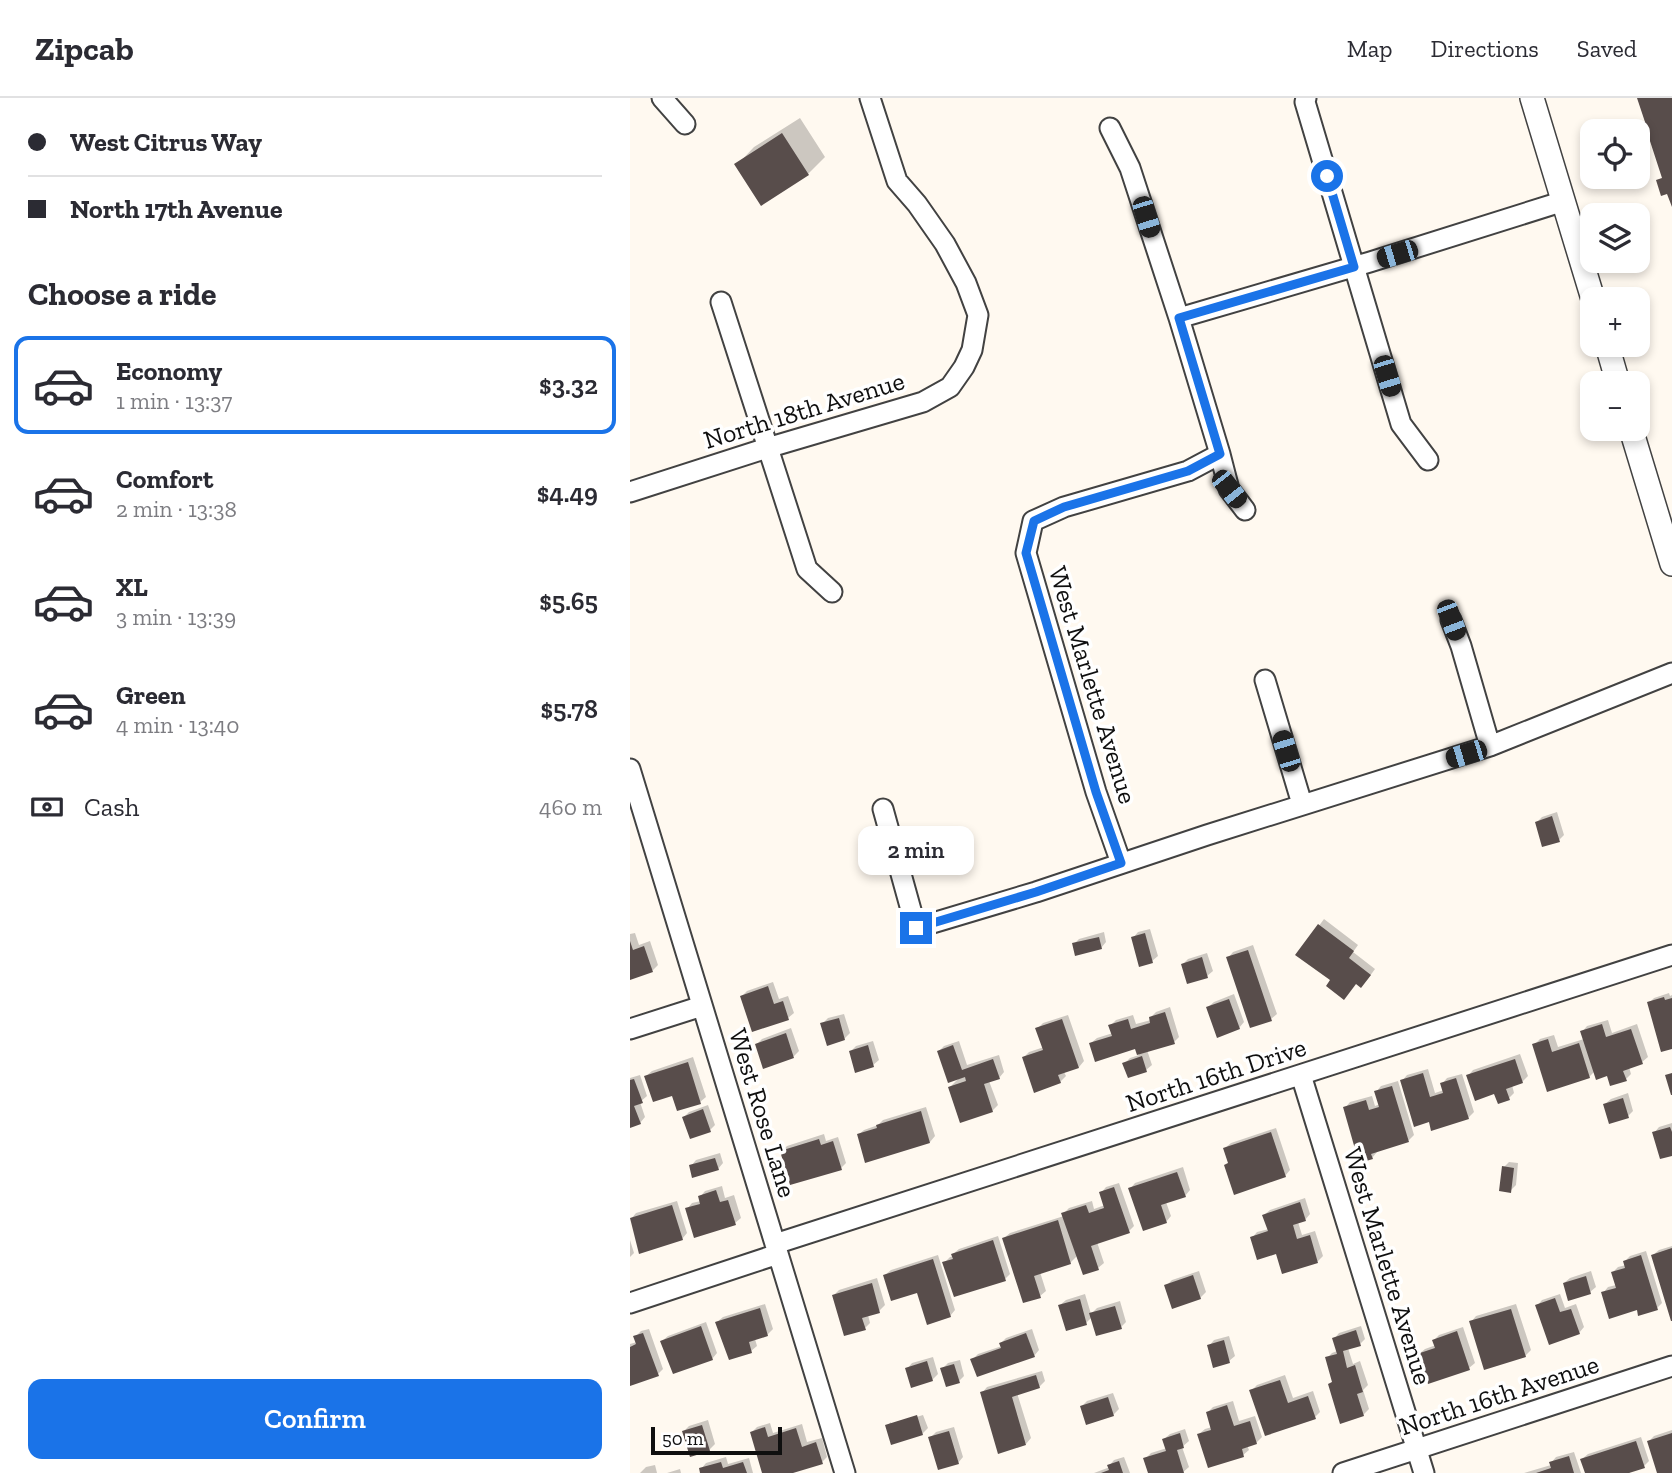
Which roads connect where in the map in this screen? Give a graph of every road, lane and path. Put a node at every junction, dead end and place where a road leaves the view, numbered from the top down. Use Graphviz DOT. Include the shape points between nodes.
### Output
graph roads {
  1 [pos="662,98"];
  2 [pos="870,98"];
  3 [pos="1306,98"];
  4 [pos="1532,98"];
  5 [pos="685,124"];
  6 [pos="1110,128"];
  7 [pos="1564,201"];
  8 [pos="1354,267"];
  9 [pos="1589,287"];
  10 [pos="721,302"];
  11 [pos="1179,318"];
  12 [pos="1636,441"];
  13 [pos="767,448"];
  14 [pos="1220,454"];
  15 [pos="1428,460"];
  16 [pos="630,492"];
  17 [pos="1245,510"];
  18 [pos="1672,564"];
  19 [pos="832,592"];
  20 [pos="1451,620"];
  21 [pos="1672,673"];
  22 [pos="1265,680"];
  23 [pos="1490,746"];
  24 [pos="630,769"];
  25 [pos="1302,804"];
  26 [pos="883,809"];
  27 [pos="1121,863"];
  28 [pos="1672,955"];
  29 [pos="702,1006"];
  30 [pos="630,1029"];
  31 [pos="1301,1075"];
  32 [pos="777,1249"];
  33 [pos="630,1303"];
  34 [pos="1672,1366"];
  35 [pos="1416,1449"];
  36 [pos="845,1473"];
  37 [pos="1343,1473"];
  38 [pos="1424,1473"];
  1 -- 5 [label="street"];
  2 -- 13 [label="street, North 18th Avenue" via="897,181 945,244 966,283 978,315 972,350 950,387 923,401"];
  3 -- 8 [label="street"];
  4 -- 7 [label="street"];
  6 -- 11 [label="street" via="1130,168"];
  7 -- 8 [label="street"];
  7 -- 9 [label="street"];
  8 -- 11 [label="street"];
  8 -- 15 [label="street" via="1401,424"];
  10 -- 13 [label="street"];
  11 -- 14 [label="street"];
  12 -- 18 [label="street"];
  13 -- 16 [label="street, North 18th Avenue"];
  13 -- 19 [label="street" via="807,569"];
  14 -- 17 [label="street" via="1229,489"];
  14 -- 27 [label="street, West Marlette Avenue" via="1188,471 1064,507 1034,521 1026,553"];
  20 -- 23 [label="street"];
  21 -- 23 [label="street"];
  22 -- 25 [label="street"];
  23 -- 25 [label="street"];
  24 -- 29 [label="street, West Rose Lane"];
  25 -- 27 [label="street"];
  26 -- 27 [label="street" via="916,928"];
  28 -- 31 [label="street, North 16th Drive"];
  29 -- 30 [label="street"];
  29 -- 32 [label="street, West Rose Lane"];
  31 -- 32 [label="street, North 16th Drive"];
  31 -- 35 [label="street, West Marlette Avenue"];
  32 -- 33 [label="street, North 16th Drive"];
  32 -- 36 [label="street, West Rose Lane"];
  34 -- 35 [label="street, North 16th Avenue"];
  35 -- 37 [label="street, North 16th Avenue"];
  35 -- 38 [label="street, West Marlette Avenue"];
}
